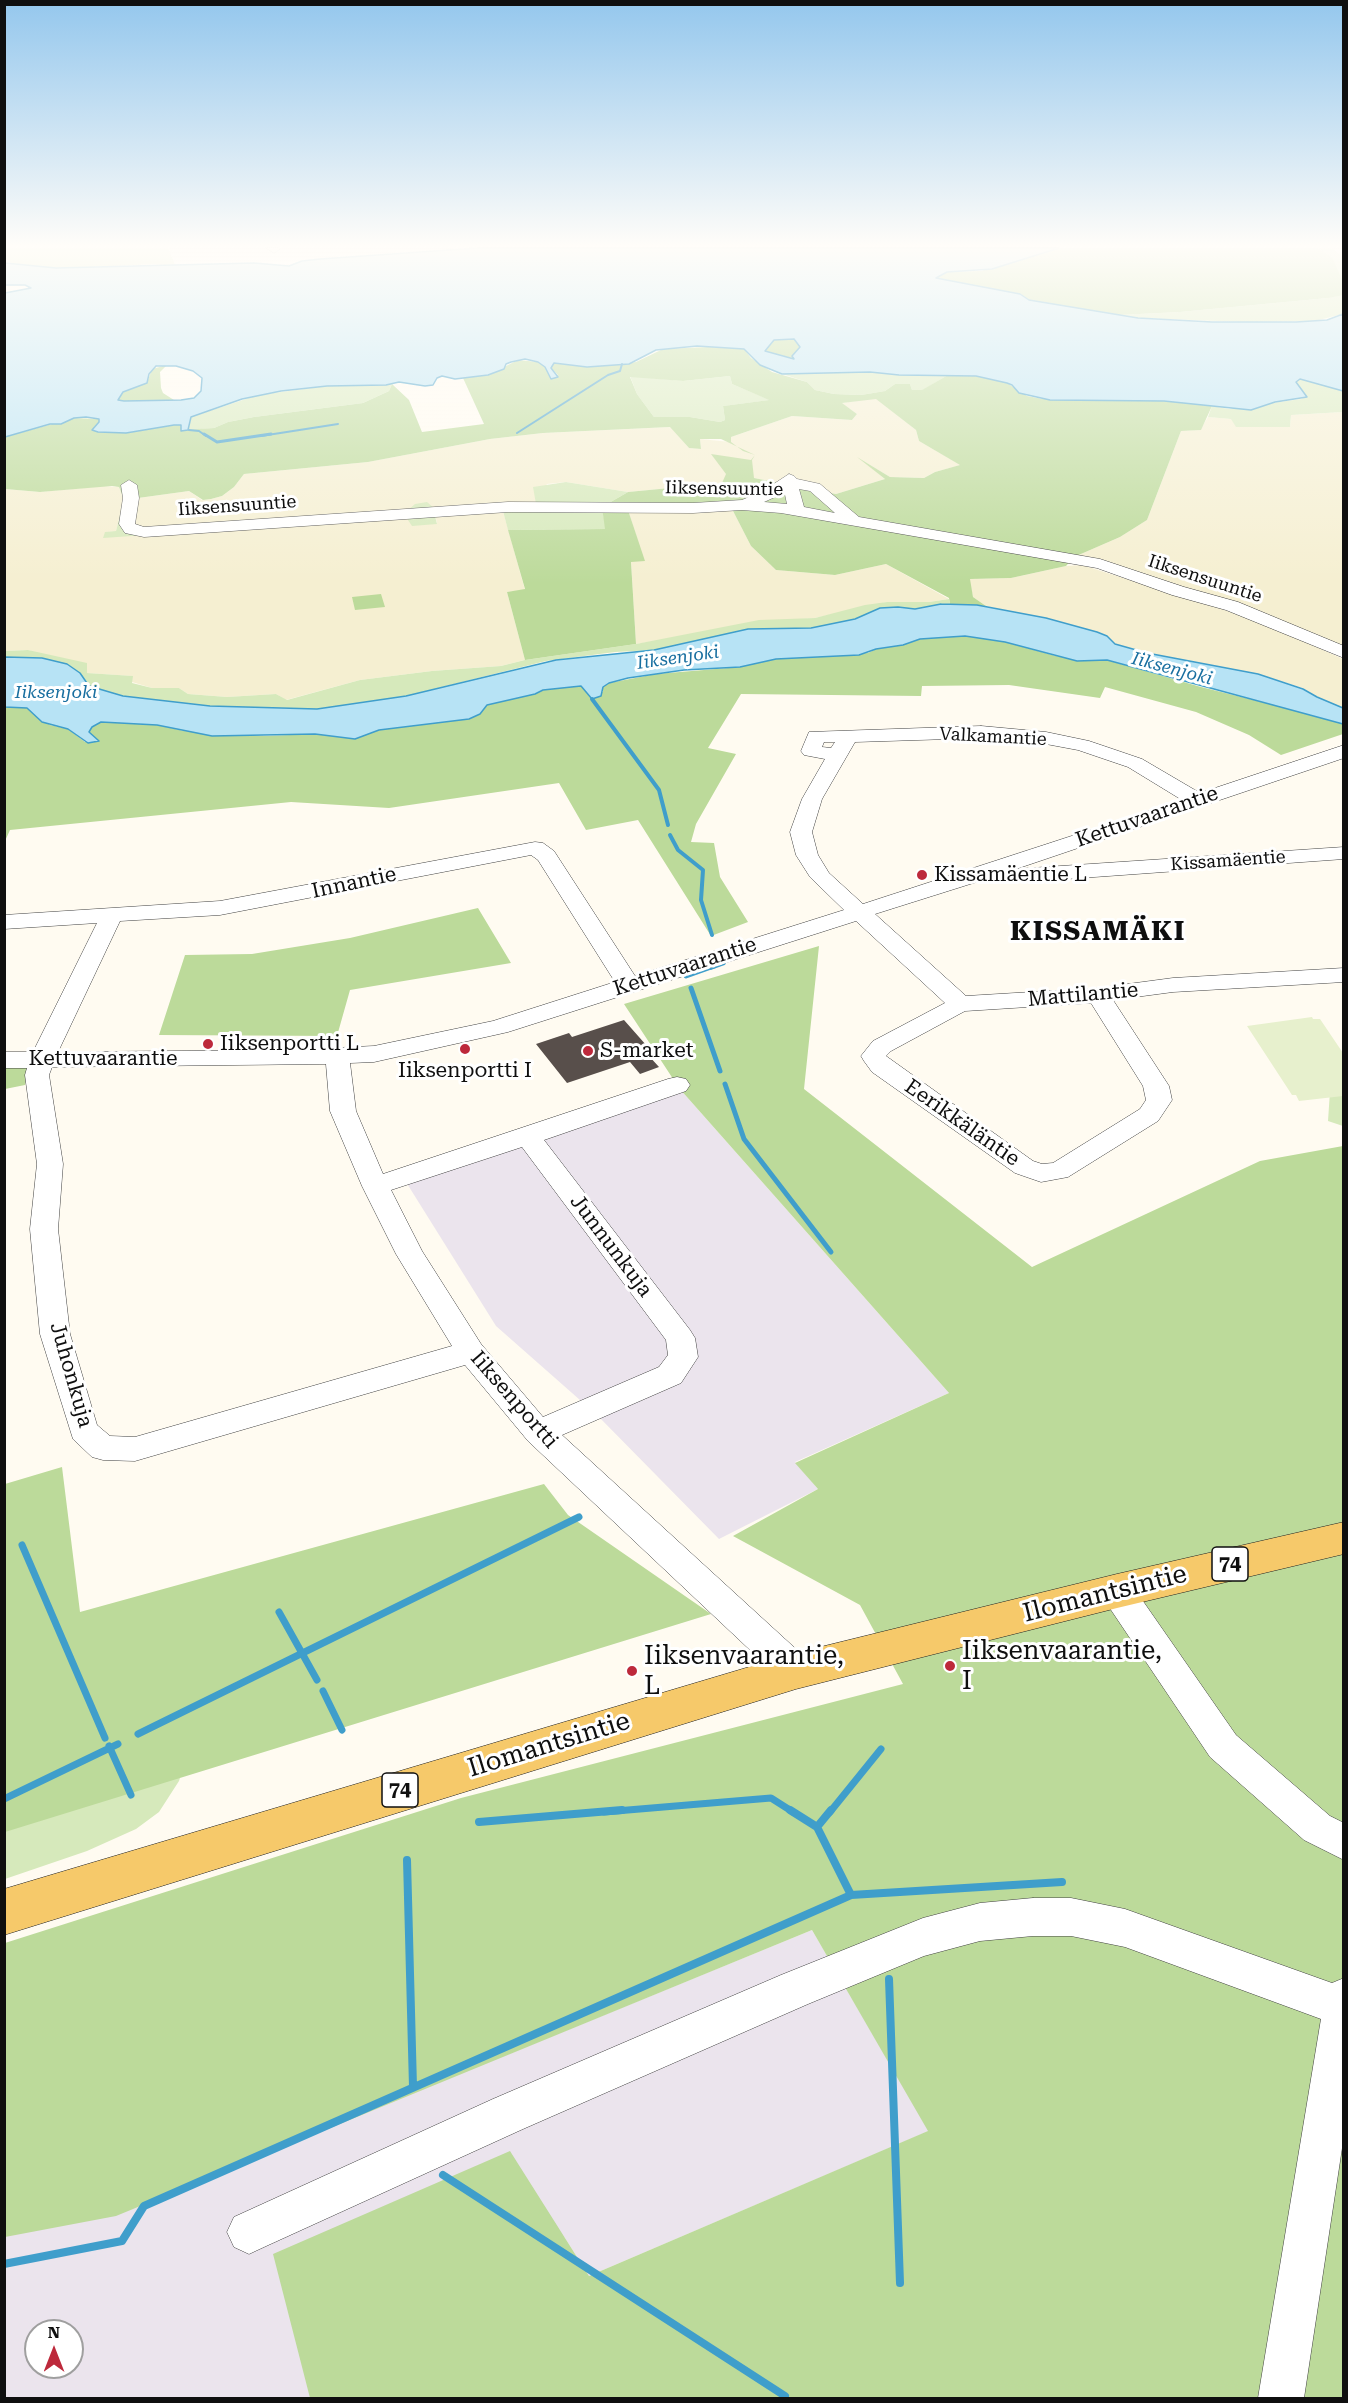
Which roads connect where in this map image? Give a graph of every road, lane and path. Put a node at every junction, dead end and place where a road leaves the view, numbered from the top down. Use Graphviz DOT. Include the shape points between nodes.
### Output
graph roads {
  1 [pos="790,483"];
  2 [pos="129,485"];
  3 [pos="742,505"];
  4 [pos="797,511"];
  5 [pos="854,521"];
  6 [pos="1344,653"];
  7 [pos="1344,751"];
  8 [pos="1197,800"];
  9 [pos="1072,843"];
  10 [pos="1344,853"];
  11 [pos="1112,869"];
  12 [pos="1011,876"];
  13 [pos="858,911"];
  14 [pos="111,917"];
  15 [pos="4,922"];
  16 [pos="1344,975"];
  17 [pos="629,985"];
  18 [pos="1098,995"];
  19 [pos="960,1004"];
  20 [pos="338,1056"];
  21 [pos="4,1060"];
  22 [pos="42,1060"];
  23 [pos="677,1085"];
  24 [pos="528,1136"];
  25 [pos="375,1186"];
  26 [pos="471,1352"];
  27 [pos="539,1433"];
  28 [pos="1344,1538"];
  29 [pos="1118,1591"];
  30 [pos="796,1671"];
  31 [pos="1344,1843"];
  32 [pos="4,1912"];
  33 [pos="1343,2003"];
  34 [pos="249,2232"];
  35 [pos="1281,2398"];
  1 -- 3 [label="street" via="789,478 768,494"];
  1 -- 4 [label="street"];
  1 -- 5 [label="street" via="815,487"];
  2 -- 3 [label="street, Iiksensuuntie" via="127,524 131,530 144,532 497,508"];
  3 -- 4 [label="street, Iiksensuuntie"];
  4 -- 5 [label="street, Iiksensuuntie"];
  5 -- 6 [label="street, Iiksensuuntie" via="1100,564 1232,606"];
  7 -- 8 [label="street, Kettuvaarantie"];
  8 -- 9 [label="street, Kettuvaarantie"];
  8 -- 13 [label="street, Valkamantie" via="1135,763 1046,738 981,732 848,736 812,799 801,832 807,855 821,877"];
  9 -- 11 [label="street"];
  9 -- 13 [label="street, Kettuvaarantie"];
  10 -- 11 [label="street, Kissamäentie"];
  11 -- 12 [label="street, Kissamäentie"];
  13 -- 17 [label="street, Kettuvaarantie"];
  13 -- 19 [label="street"];
  14 -- 15 [label="street, Innantie"];
  14 -- 17 [label="street, Innantie" via="220,908 535,848 546,856"];
  14 -- 22 [label="street, Juhonkuja"];
  16 -- 18 [label="street, Mattilantie"];
  17 -- 20 [label="street, Kettuvaarantie" via="499,1027 374,1054"];
  18 -- 19 [label="street, Mattilantie"];
  18 -- 19 [label="street, Eerikkäläntie" via="1156,1086 1160,1100 1149,1115 1059,1171 1041,1173 1024,1167 881,1066 873,1056 882,1046"];
  20 -- 22 [label="street, Kettuvaarantie"];
  20 -- 25 [label="street, Iiksenportti" via="343,1111"];
  21 -- 22 [label="street, Kettuvaarantie"];
  22 -- 26 [label="street, Juhonkuja" via="37,1075 50,1164 44,1229 55,1334 84,1431 103,1448 135,1449"];
  23 -- 24 [label="street"];
  24 -- 25 [label="street"];
  24 -- 27 [label="street, Junnunkuja" via="680,1338 683,1357 670,1375"];
  25 -- 26 [label="street, Iiksenportti" via="410,1254"];
  26 -- 27 [label="street, Iiksenportti"];
  27 -- 30 [label="street, Iiksenportti"];
  28 -- 29 [label="main road, Ilomantsintie / 74"];
  29 -- 30 [label="main road, Ilomantsintie / 74"];
  29 -- 31 [label="street" via="1223,1746 1317,1827"];
  30 -- 32 [label="main road, Ilomantsintie / 74"];
  33 -- 34 [label="street" via="1125,1928 1071,1917 980,1922 923,1937 795,1989"];
  33 -- 35 [label="street"];
}
